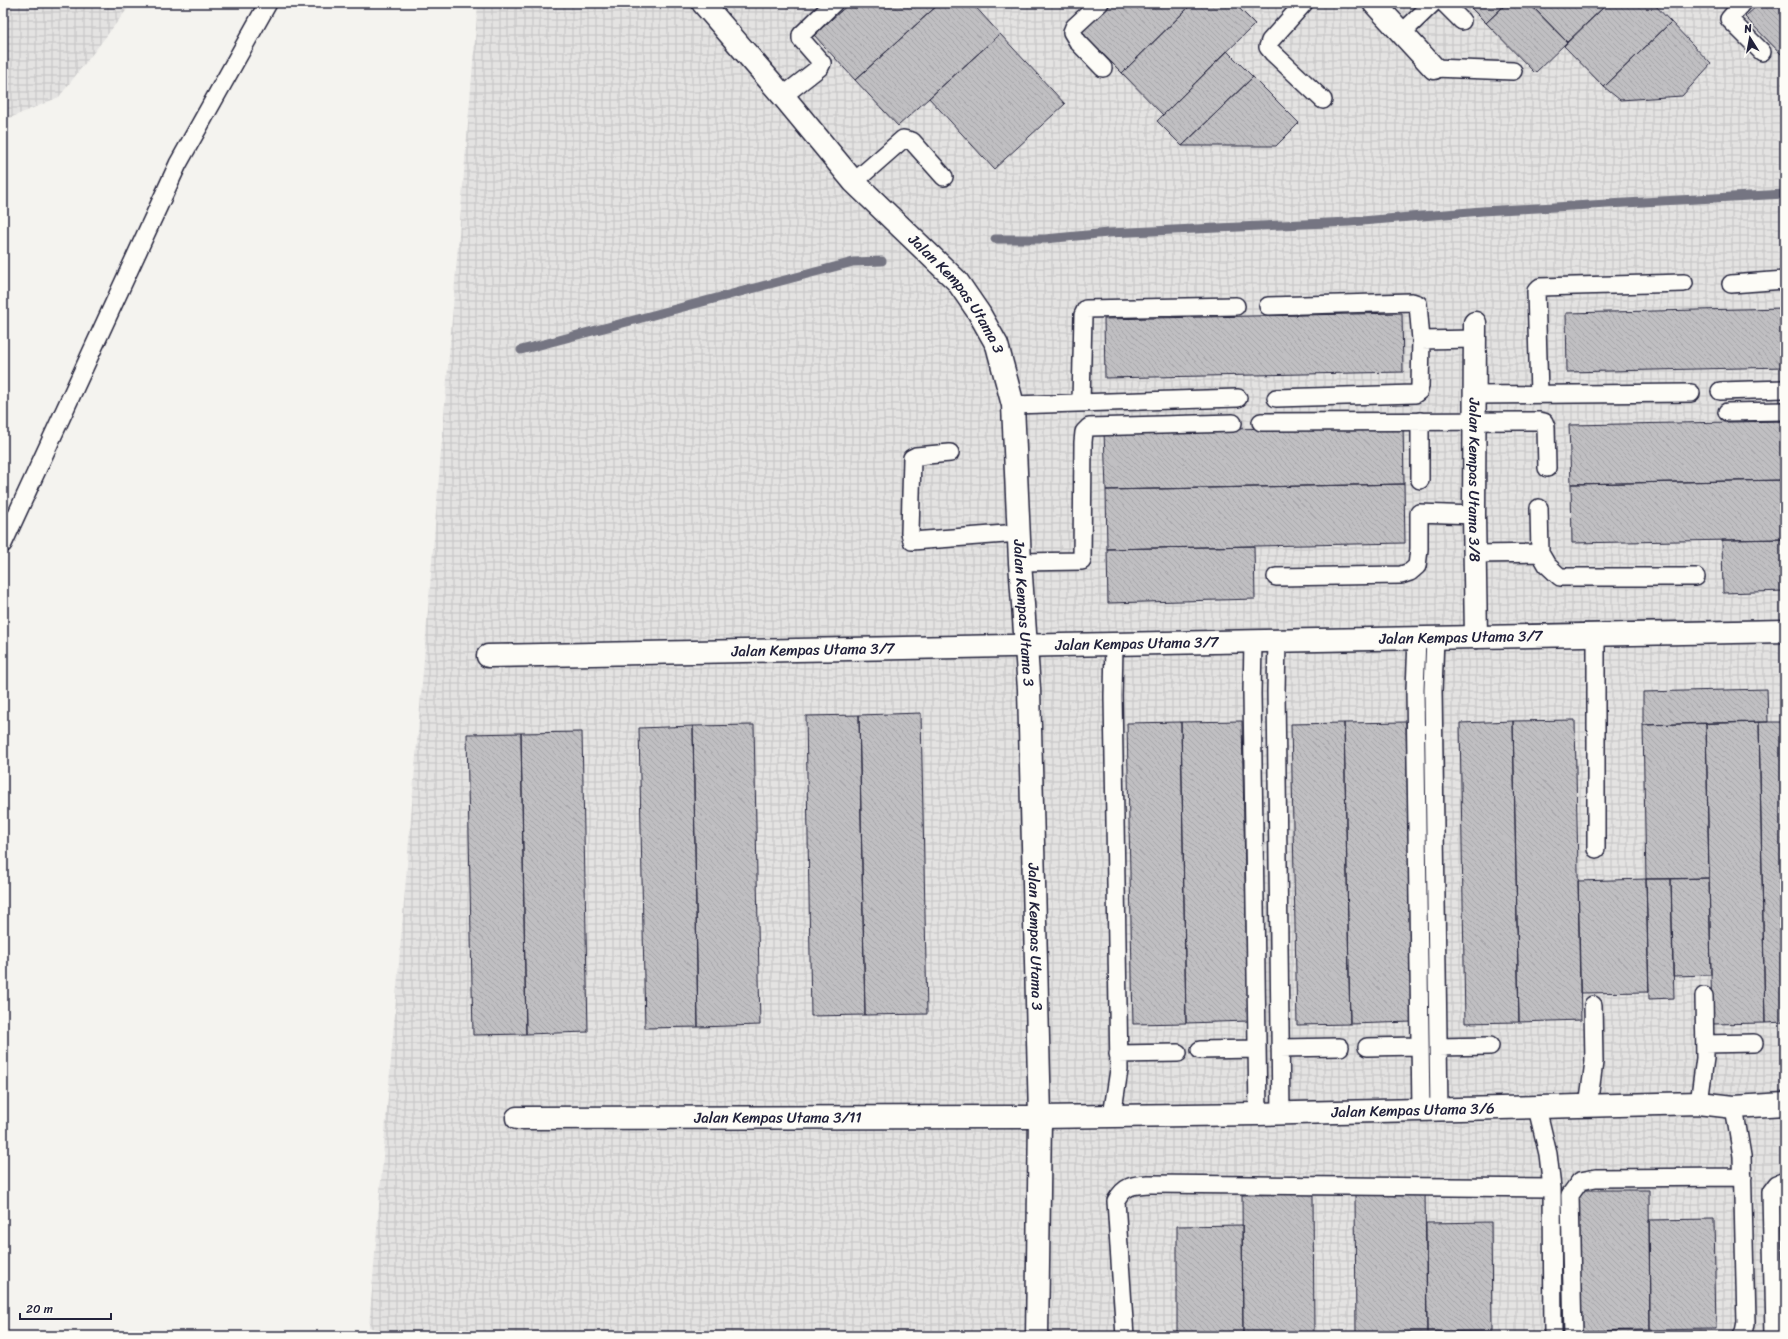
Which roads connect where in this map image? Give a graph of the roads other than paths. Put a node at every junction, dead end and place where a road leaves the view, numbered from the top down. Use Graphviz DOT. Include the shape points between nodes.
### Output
graph roads {
  1 [pos="268,3"];
  2 [pos="702,3"];
  3 [pos="834,3"];
  4 [pos="1100,3"];
  5 [pos="1304,3"];
  6 [pos="1374,3"];
  7 [pos="1433,3"];
  8 [pos="1444,3"];
  9 [pos="1743,3"];
  10 [pos="1462,21"];
  11 [pos="1402,33"];
  12 [pos="1762,52"];
  13 [pos="1102,68"];
  14 [pos="1434,68"];
  15 [pos="1513,71"];
  16 [pos="783,96"];
  17 [pos="1323,100"];
  18 [pos="944,177"];
  19 [pos="854,182"];
  20 [pos="1785,280"];
  21 [pos="1684,283"];
  22 [pos="1731,284"];
  23 [pos="1236,306"];
  24 [pos="1268,306"];
  25 [pos="1475,331"];
  26 [pos="1420,340"];
  27 [pos="1785,389"];
  28 [pos="1720,391"];
  29 [pos="1691,392"];
  30 [pos="1538,394"];
  31 [pos="1474,395"];
  32 [pos="1238,398"];
  33 [pos="1276,398"];
  34 [pos="1081,402"];
  35 [pos="1013,405"];
  36 [pos="1727,412"];
  37 [pos="1785,412"];
  38 [pos="1420,421"];
  39 [pos="1474,421"];
  40 [pos="1261,422"];
  41 [pos="1233,423"];
  42 [pos="950,453"];
  43 [pos="1547,468"];
  44 [pos="1420,480"];
  45 [pos="1539,508"];
  46 [pos="1474,515"];
  47 [pos="1019,533"];
  48 [pos="3,544"];
  49 [pos="1540,553"];
  50 [pos="1475,554"];
  51 [pos="1020,562"];
  52 [pos="1276,577"];
  53 [pos="1696,577"];
  54 [pos="1785,631"];
  55 [pos="1596,635"];
  56 [pos="1476,637"];
  57 [pos="1426,638"];
  58 [pos="1277,641"];
  59 [pos="1253,642"];
  60 [pos="1114,644"];
  61 [pos="1025,646"];
  62 [pos="488,656"];
  63 [pos="1596,848"];
  64 [pos="1704,996"];
  65 [pos="1593,1005"];
  66 [pos="1754,1043"];
  67 [pos="1705,1044"];
  68 [pos="1419,1046"];
  69 [pos="1490,1046"];
  70 [pos="1340,1047"];
  71 [pos="1367,1047"];
  72 [pos="1438,1047"];
  73 [pos="1280,1048"];
  74 [pos="1256,1049"];
  75 [pos="1200,1050"];
  76 [pos="1178,1052"];
  77 [pos="1118,1054"];
  78 [pos="1699,1103"];
  79 [pos="1785,1104"];
  80 [pos="1588,1106"];
  81 [pos="1734,1107"];
  82 [pos="1537,1108"];
  83 [pos="1430,1110"];
  84 [pos="1258,1114"];
  85 [pos="1282,1114"];
  86 [pos="1112,1116"];
  87 [pos="1040,1117"];
  88 [pos="517,1118"];
  89 [pos="1743,1177"];
  90 [pos="1785,1181"];
  91 [pos="1552,1188"];
  92 [pos="1037,1336"];
  93 [pos="1125,1336"];
  94 [pos="1553,1336"];
  95 [pos="1573,1336"];
  96 [pos="1742,1336"];
  97 [pos="1776,1336"];
  1 -- 48 [label="lane" via="178,164"];
  2 -- 16 [label="street, Jalan Kempas Utama 3"];
  3 -- 16 [label="lane" via="801,35 801,39 822,63 820,67"];
  4 -- 13 [label="lane" via="1074,27 1072,32"];
  5 -- 17 [label="lane" via="1270,40 1268,47"];
  6 -- 11 [label="street"];
  7 -- 11 [label="lane"];
  8 -- 10 [label="lane"];
  9 -- 12 [label="lane" via="1729,18"];
  11 -- 14 [label="street"];
  14 -- 15 [label="lane"];
  16 -- 19 [label="street, Jalan Kempas Utama 3"];
  18 -- 19 [label="lane" via="912,142 903,139"];
  19 -- 35 [label="street, Jalan Kempas Utama 3" via="958,282 997,345"];
  20 -- 22 [label="lane"];
  21 -- 30 [label="lane" via="1540,287 1536,291"];
  23 -- 34 [label="lane" via="1086,309 1083,315"];
  24 -- 26 [label="lane" via="1412,302 1418,304"];
  25 -- 26 [label="lane"];
  25 -- 31 [label="street, Jalan Kempas Utama 3/8"];
  26 -- 33 [label="lane" via="1420,386 1415,394"];
  27 -- 28 [label="lane"];
  29 -- 30 [label="lane"];
  30 -- 31 [label="lane"];
  31 -- 39 [label="street, Jalan Kempas Utama 3/8"];
  32 -- 34 [label="lane"];
  34 -- 35 [label="lane"];
  35 -- 47 [label="street, Jalan Kempas Utama 3"];
  36 -- 37 [label="lane"];
  38 -- 39 [label="lane"];
  38 -- 40 [label="lane"];
  38 -- 44 [label="lane"];
  39 -- 43 [label="lane" via="1544,422"];
  39 -- 46 [label="street, Jalan Kempas Utama 3/8"];
  41 -- 51 [label="lane" via="1089,427 1084,432 1083,442 1082,561"];
  42 -- 47 [label="lane" via="912,458 912,541"];
  45 -- 49 [label="lane"];
  46 -- 50 [label="street, Jalan Kempas Utama 3/8"];
  46 -- 52 [label="lane" via="1419,513 1417,566 1401,575"];
  47 -- 51 [label="street, Jalan Kempas Utama 3"];
  49 -- 50 [label="lane"];
  49 -- 53 [label="lane" via="1546,566 1560,577"];
  50 -- 56 [label="street, Jalan Kempas Utama 3/8"];
  51 -- 61 [label="street, Jalan Kempas Utama 3"];
  54 -- 55 [label="street, Jalan Kempas Utama 3/7"];
  55 -- 56 [label="street, Jalan Kempas Utama 3/7"];
  55 -- 63 [label="lane"];
  56 -- 57 [label="street, Jalan Kempas Utama 3/7"];
  57 -- 58 [label="street, Jalan Kempas Utama 3/7"];
  57 -- 68 [label="lane" via="1415,690"];
  57 -- 72 [label="lane" via="1433,690"];
  58 -- 59 [label="street, Jalan Kempas Utama 3/7"];
  58 -- 73 [label="lane"];
  59 -- 60 [label="street, Jalan Kempas Utama 3/7"];
  59 -- 74 [label="lane"];
  60 -- 61 [label="street, Jalan Kempas Utama 3/7"];
  60 -- 77 [label="lane"];
  61 -- 62 [label="street, Jalan Kempas Utama 3/7"];
  61 -- 87 [label="street, Jalan Kempas Utama 3" via="1029,689"];
  64 -- 67 [label="lane"];
  65 -- 80 [label="lane" via="1594,1062"];
  66 -- 67 [label="lane"];
  67 -- 78 [label="lane"];
  68 -- 71 [label="lane"];
  68 -- 83 [label="lane"];
  69 -- 72 [label="lane"];
  70 -- 73 [label="lane"];
  72 -- 83 [label="lane"];
  73 -- 85 [label="lane"];
  74 -- 75 [label="lane"];
  74 -- 84 [label="lane"];
  76 -- 77 [label="lane"];
  77 -- 86 [label="lane" via="1119,1070"];
  78 -- 80 [label="street, Jalan Kempas Utama 3/6"];
  78 -- 81 [label="street, Jalan Kempas Utama 3/6"];
  79 -- 81 [label="street, Jalan Kempas Utama 3/6"];
  80 -- 82 [label="street, Jalan Kempas Utama 3/6"];
  81 -- 89 [label="lane"];
  82 -- 83 [label="street, Jalan Kempas Utama 3/6"];
  82 -- 91 [label="lane" via="1548,1154"];
  83 -- 85 [label="street, Jalan Kempas Utama 3/6"];
  84 -- 85 [label="street, Jalan Kempas Utama 3/6"];
  84 -- 86 [label="street, Jalan Kempas Utama 3/6"];
  86 -- 87 [label="street, Jalan Kempas Utama 3/6"];
  87 -- 88 [label="street, Jalan Kempas Utama 3/11"];
  87 -- 92 [label="street, Jalan Kempas Utama 3"];
  89 -- 95 [label="lane" via="1596,1178 1580,1181 1570,1195"];
  89 -- 96 [label="lane" via="1746,1323"];
  90 -- 97 [label="lane" via="1777,1184 1771,1192"];
  91 -- 93 [label="lane" via="1135,1185 1122,1190 1116,1201"];
  91 -- 94 [label="lane"];
}
